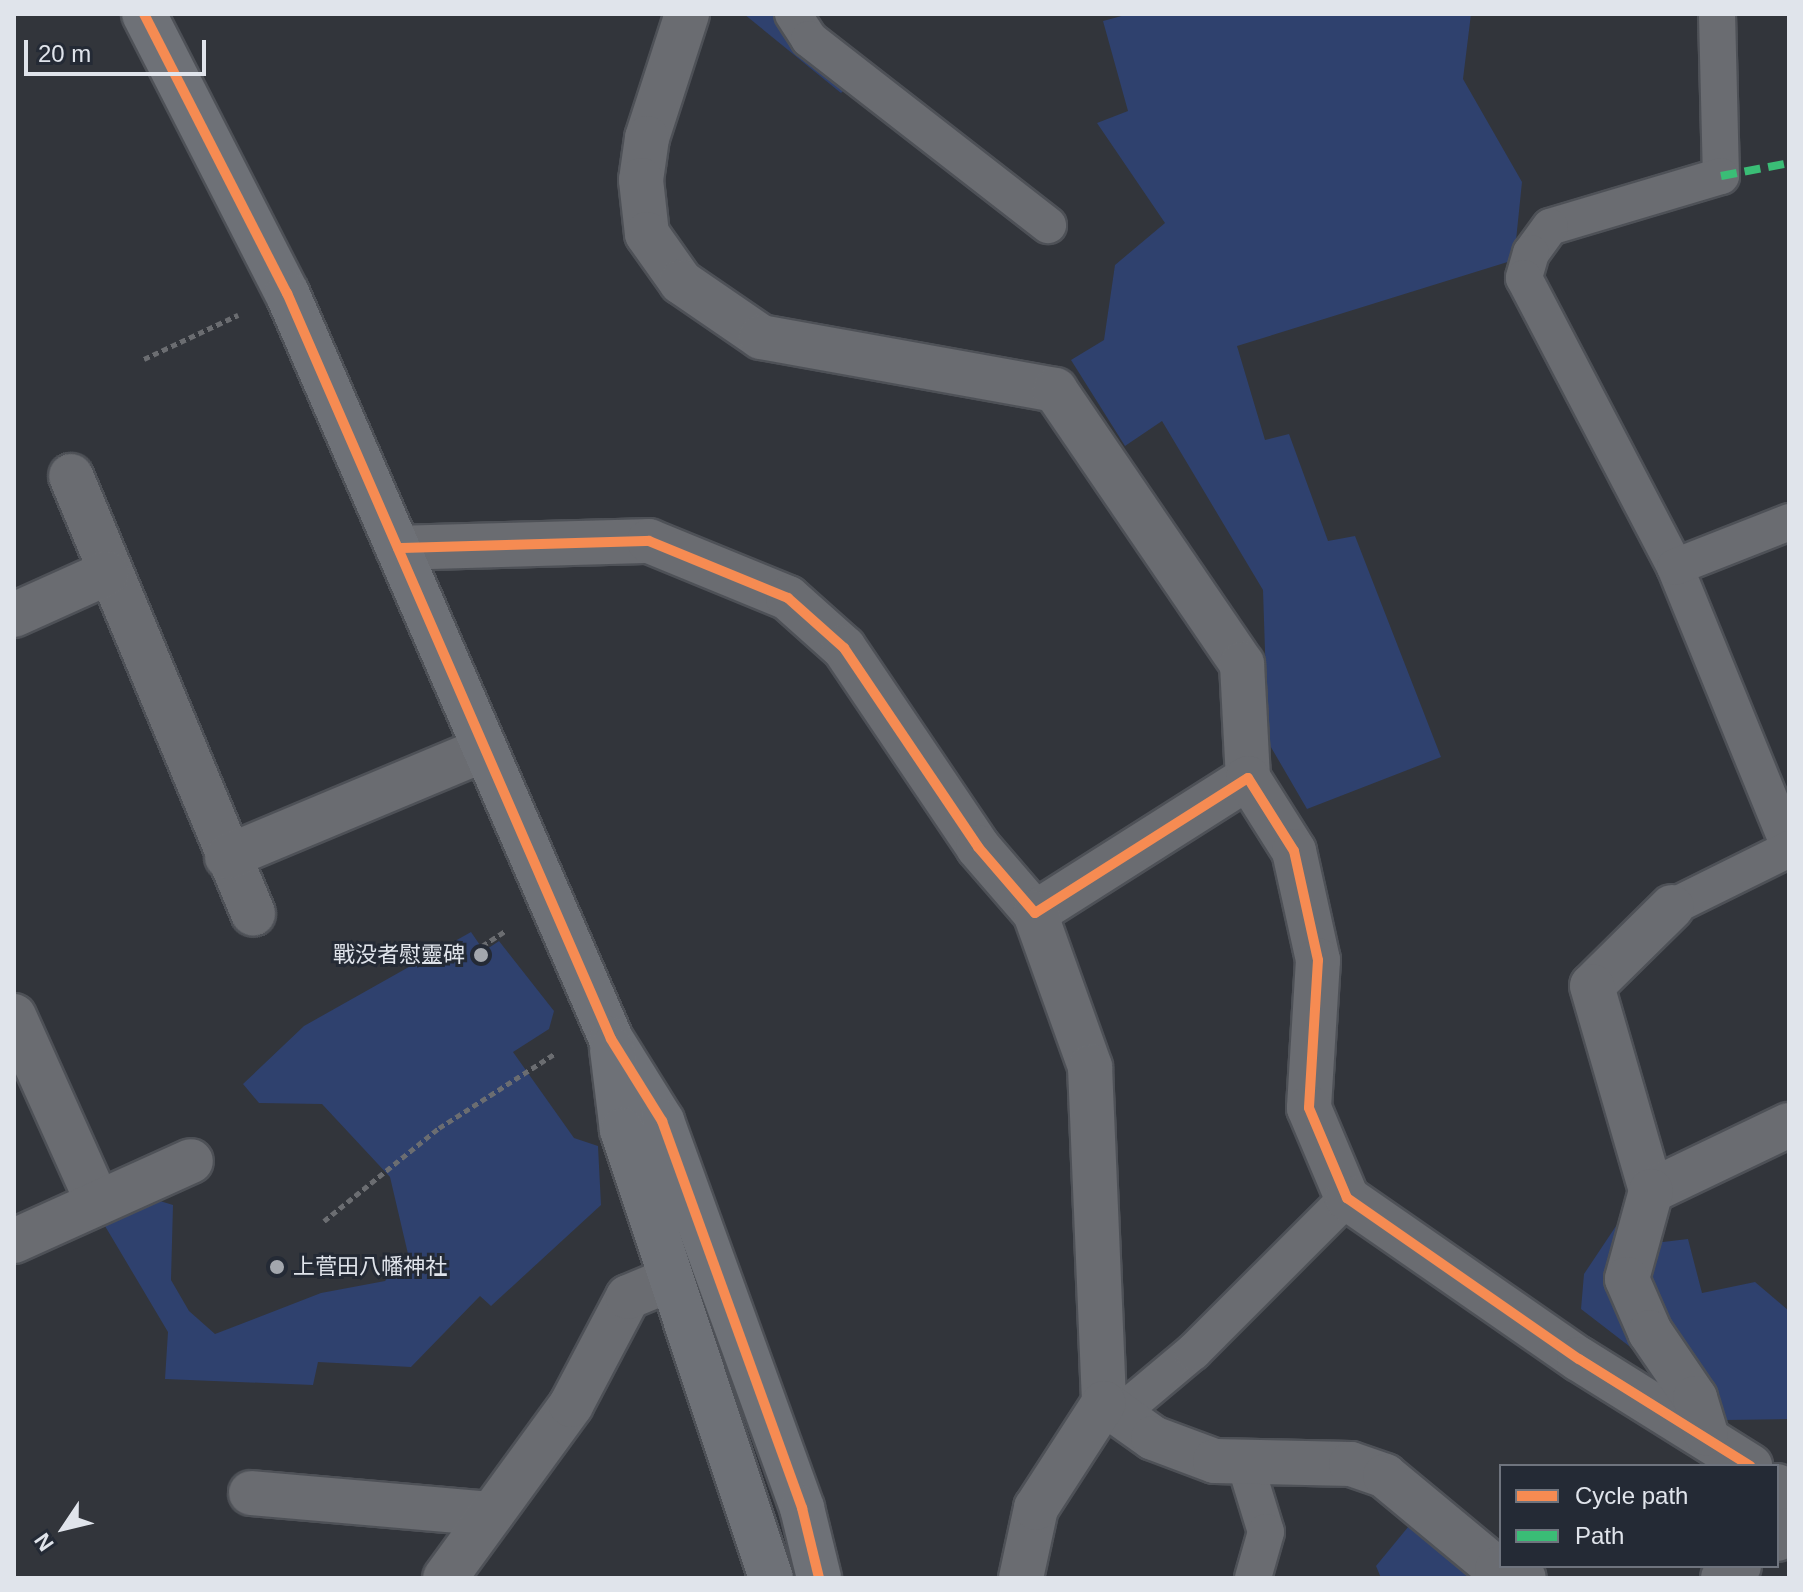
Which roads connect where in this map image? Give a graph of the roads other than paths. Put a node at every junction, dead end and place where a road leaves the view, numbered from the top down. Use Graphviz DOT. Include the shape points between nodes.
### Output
graph roads {
  1 [pos="144,14"];
  2 [pos="687,14"];
  3 [pos="793,14"];
  4 [pos="1717,14"];
  5 [pos="1048,225"];
  6 [pos="71,476"];
  7 [pos="1789,522"];
  8 [pos="398,548"];
  9 [pos="1675,567"];
  10 [pos="107,573"];
  11 [pos="14,615"];
  12 [pos="481,751"];
  13 [pos="1248,778"];
  14 [pos="1789,848"];
  15 [pos="227,857"];
  16 [pos="1672,907"];
  17 [pos="1035,913"];
  18 [pos="253,914"];
  19 [pos="14,1016"];
  20 [pos="611,1039"];
  21 [pos="1789,1125"];
  22 [pos="191,1161"];
  23 [pos="1651,1191"];
  24 [pos="1347,1198"];
  25 [pos="97,1201"];
  26 [pos="14,1241"];
  27 [pos="669,1280"];
  28 [pos="1111,1408"];
  29 [pos="1706,1433"];
  30 [pos="1244,1460"];
  31 [pos="1747,1464"];
  32 [pos="251,1493"];
  33 [pos="491,1514"];
  34 [pos="1507,1575"];
  35 [pos="445,1578"];
  36 [pos="771,1578"];
  37 [pos="819,1578"];
  38 [pos="1021,1578"];
  39 [pos="1253,1578"];
  1 -- 8 [label="street" via="287,293"];
  2 -- 13 [label="street" via="647,138 641,180 647,234 681,282 761,337 1055,390 1242,664"];
  3 -- 5 [label="lane" via="809,39"];
  4 -- 9 [label="lane" via="1721,176 1550,227 1531,253 1524,278"];
  6 -- 10 [label="street"];
  7 -- 9 [label="lane"];
  8 -- 12 [label="street"];
  8 -- 17 [label="street" via="649,541 788,598 844,648 978,847"];
  9 -- 14 [label="lane"];
  10 -- 11 [label="street"];
  10 -- 15 [label="street"];
  12 -- 15 [label="street"];
  12 -- 20 [label="street"];
  13 -- 17 [label="street"];
  13 -- 24 [label="street" via="1294,851 1318,960 1309,1108"];
  14 -- 16 [label="lane"];
  15 -- 18 [label="street"];
  16 -- 23 [label="street" via="1592,986"];
  17 -- 28 [label="street" via="1090,1067"];
  19 -- 25 [label="street"];
  20 -- 27 [label="street" via="622,1130"];
  20 -- 37 [label="street" via="662,1121 802,1508"];
  21 -- 23 [label="street"];
  22 -- 25 [label="street"];
  23 -- 29 [label="street" via="1627,1279 1650,1332 1695,1398"];
  24 -- 28 [label="lane" via="1193,1352"];
  24 -- 29 [label="street" via="1579,1359"];
  25 -- 26 [label="street"];
  27 -- 33 [label="street" via="628,1297 571,1405"];
  27 -- 36 [label="street"];
  28 -- 30 [label="street" via="1153,1438 1215,1461"];
  28 -- 38 [label="street" via="1036,1508"];
  29 -- 31 [label="street"];
  30 -- 34 [label="street" via="1351,1464 1385,1476"];
  30 -- 39 [label="lane" via="1266,1532"];
  32 -- 33 [label="street"];
  33 -- 35 [label="street"];
}
